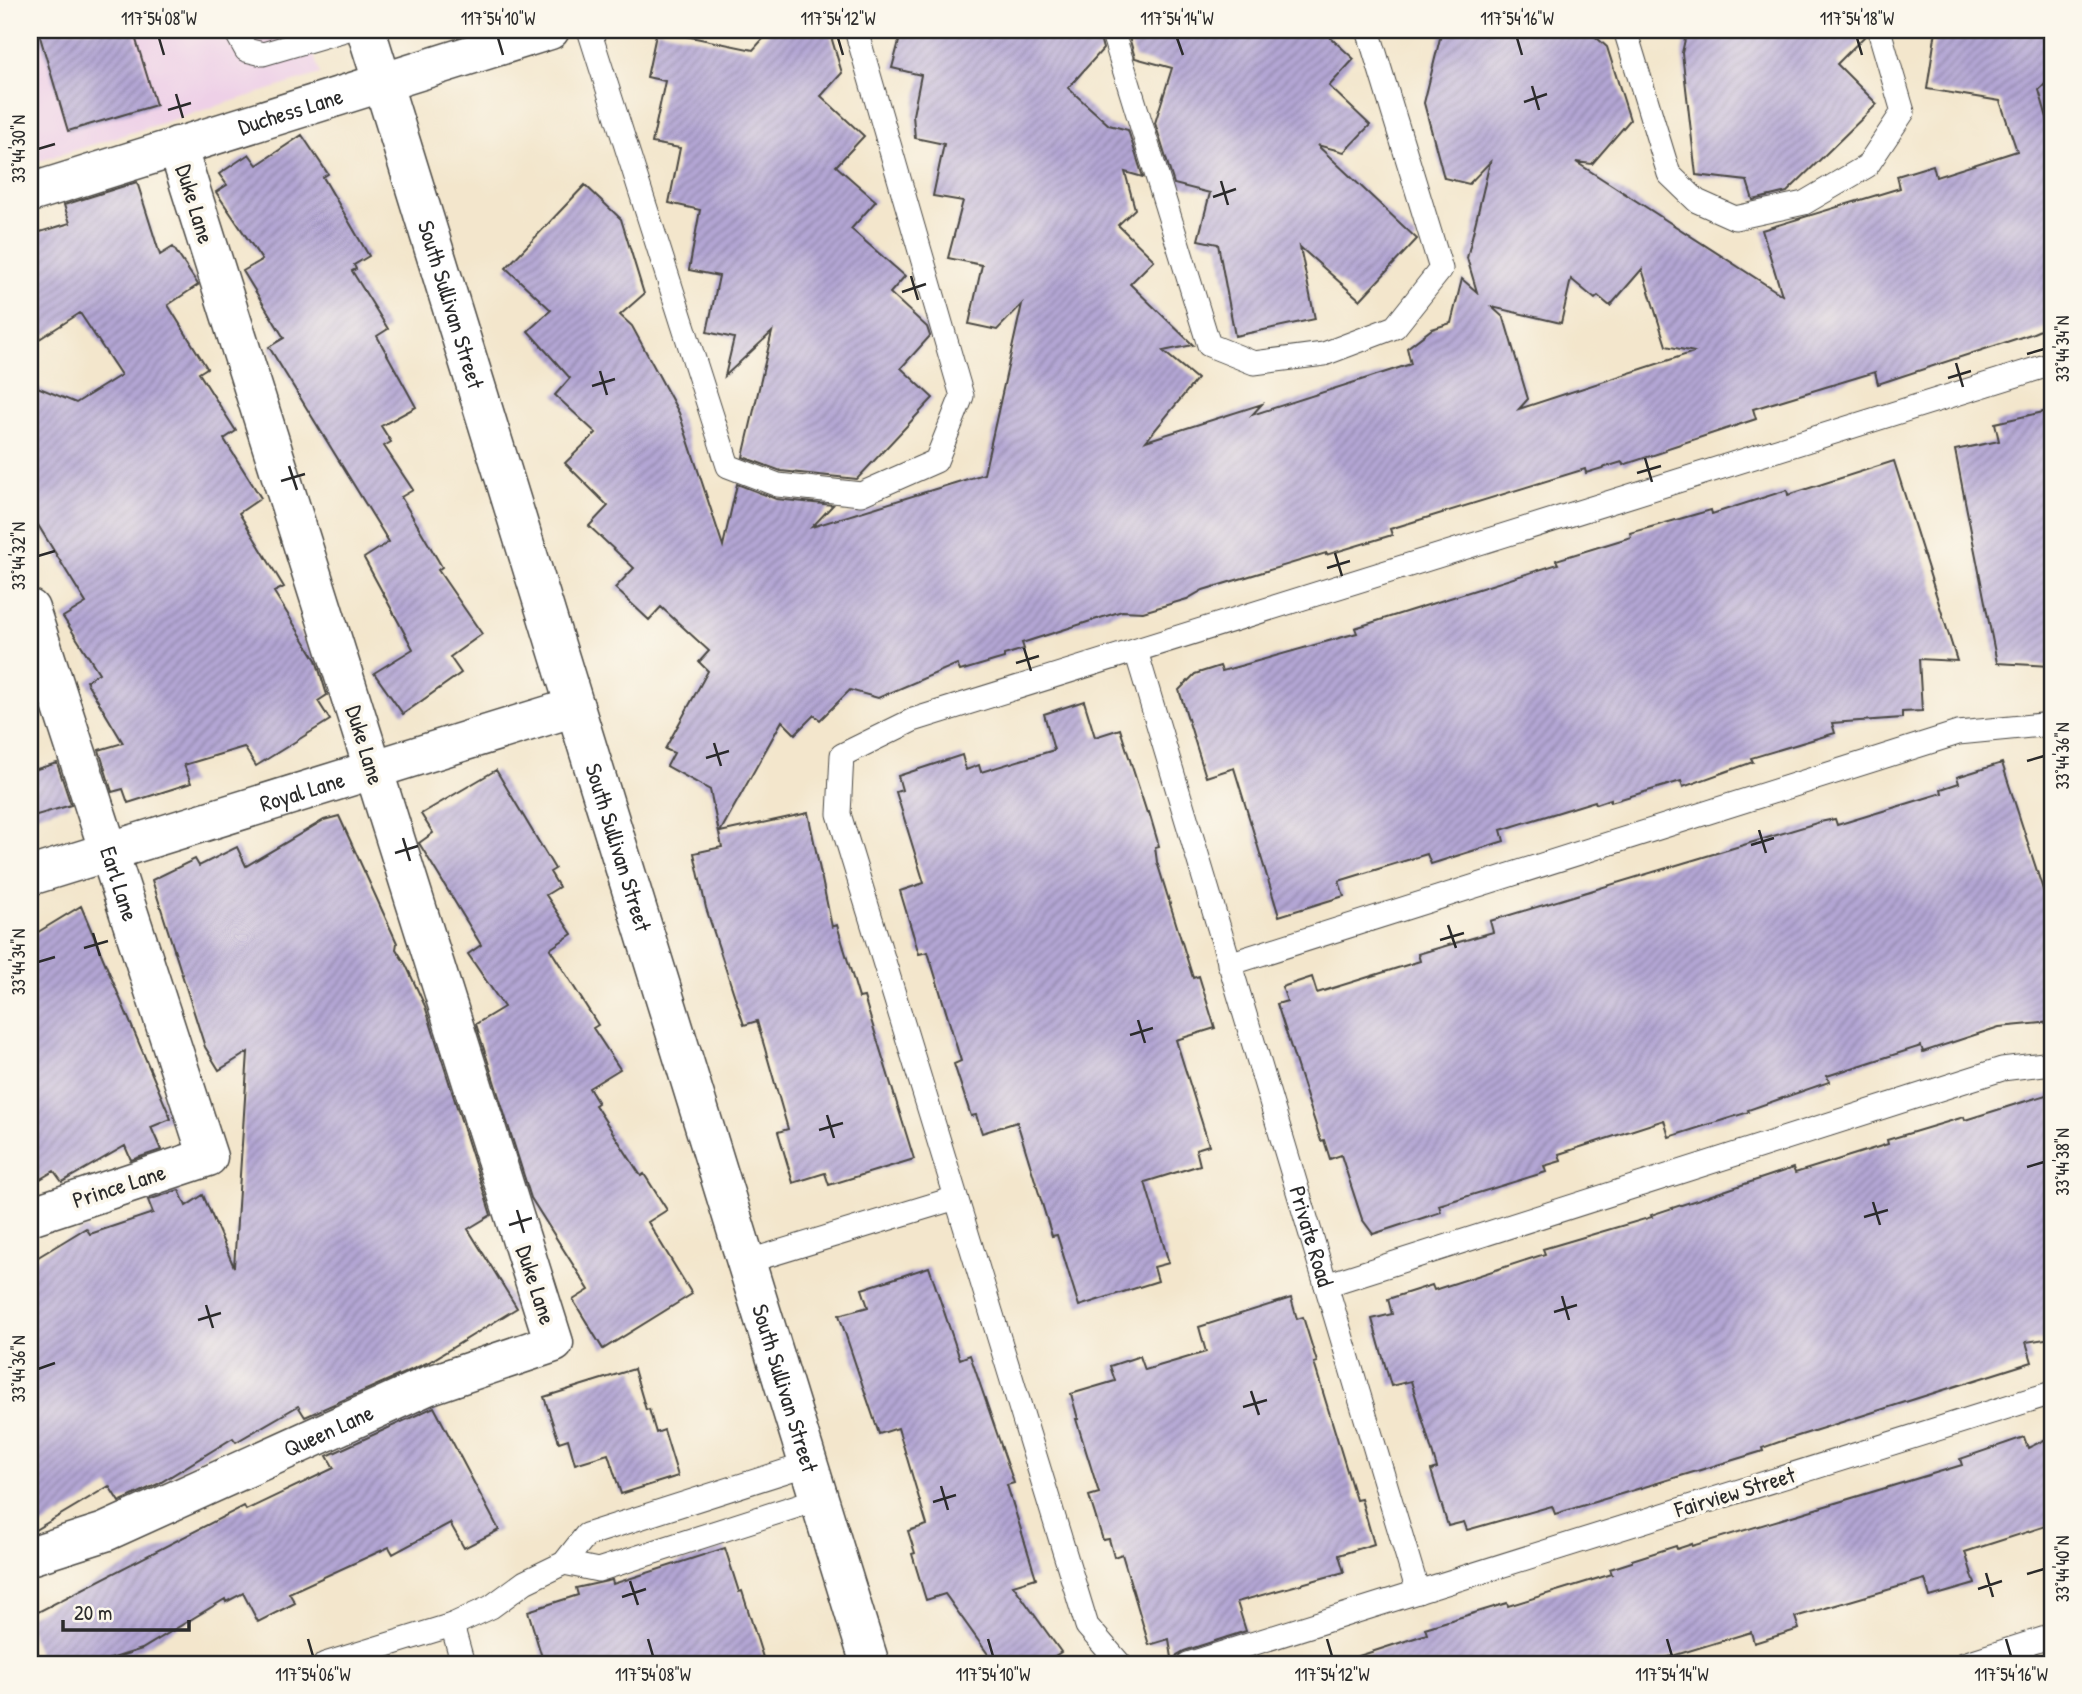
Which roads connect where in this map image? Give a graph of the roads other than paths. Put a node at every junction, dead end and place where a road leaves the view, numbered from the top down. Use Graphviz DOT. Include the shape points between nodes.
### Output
graph roads {
  1 [pos="235,30"];
  2 [pos="345,30"];
  3 [pos="366,30"];
  4 [pos="550,30"];
  5 [pos="589,30"];
  6 [pos="856,30"];
  7 [pos="1112,30"];
  8 [pos="1368,30"];
  9 [pos="1625,30"];
  10 [pos="1879,30"];
  11 [pos="382,81"];
  12 [pos="177,146"];
  13 [pos="30,193"];
  14 [pos="2052,364"];
  15 [pos="30,609"];
  16 [pos="1136,651"];
  17 [pos="575,708"];
  18 [pos="2052,724"];
  19 [pos="372,770"];
  20 [pos="110,851"];
  21 [pos="30,876"];
  22 [pos="1229,964"];
  23 [pos="2052,1063"];
  24 [pos="208,1157"];
  25 [pos="956,1198"];
  26 [pos="30,1216"];
  27 [pos="746,1262"];
  28 [pos="1326,1285"];
  29 [pos="554,1343"];
  30 [pos="2052,1392"];
  31 [pos="814,1482"];
  32 [pos="30,1556"];
  33 [pos="564,1563"];
  34 [pos="1418,1592"];
  35 [pos="452,1625"];
  36 [pos="2052,1636"];
  37 [pos="325,1664"];
  38 [pos="463,1664"];
  39 [pos="870,1664"];
  40 [pos="1120,1664"];
  41 [pos="1188,1664"];
  42 [pos="1964,1664"];
  1 -- 2 [label="lane" via="246,50 263,54"];
  3 -- 11 [label="street, South Sullivan Street"];
  4 -- 11 [label="street, Duchess Lane"];
  5 -- 6 [label="lane" via="728,466 778,485 861,494 936,461 962,396"];
  7 -- 8 [label="lane" via="1209,345 1254,363 1324,354 1395,327 1441,269"];
  9 -- 10 [label="lane" via="1669,174 1697,201 1735,218 1804,203 1867,166 1903,112"];
  11 -- 12 [label="street, Duchess Lane"];
  11 -- 17 [label="street, South Sullivan Street"];
  12 -- 13 [label="street, Duchess Lane"];
  12 -- 19 [label="street, Duke Lane"];
  14 -- 16 [label="lane"];
  15 -- 20 [label="street, Earl Lane"];
  16 -- 22 [label="lane, Private Road"];
  16 -- 25 [label="lane" via="914,720 842,755 839,814"];
  17 -- 19 [label="street, Royal Lane"];
  17 -- 27 [label="street, South Sullivan Street"];
  18 -- 22 [label="lane" via="1958,733"];
  19 -- 20 [label="street, Royal Lane"];
  19 -- 29 [label="street, Duke Lane"];
  20 -- 21 [label="street, Royal Lane"];
  20 -- 24 [label="street, Earl Lane"];
  22 -- 28 [label="lane, Private Road"];
  23 -- 28 [label="lane" via="2003,1069"];
  24 -- 26 [label="street, Prince Lane"];
  25 -- 27 [label="lane"];
  25 -- 40 [label="lane" via="1087,1626"];
  27 -- 31 [label="street, South Sullivan Street"];
  28 -- 34 [label="lane, Private Road"];
  29 -- 32 [label="street, Queen Lane" via="427,1386 106,1532"];
  30 -- 34 [label="lane, Fairview Street"];
  31 -- 33 [label="lane" via="598,1570"];
  31 -- 33 [label="lane" via="586,1535"];
  31 -- 39 [label="street, South Sullivan Street"];
  33 -- 35 [label="lane"];
  34 -- 41 [label="lane"];
  35 -- 37 [label="lane"];
  35 -- 38 [label="lane"];
  36 -- 42 [label="lane"];
}
